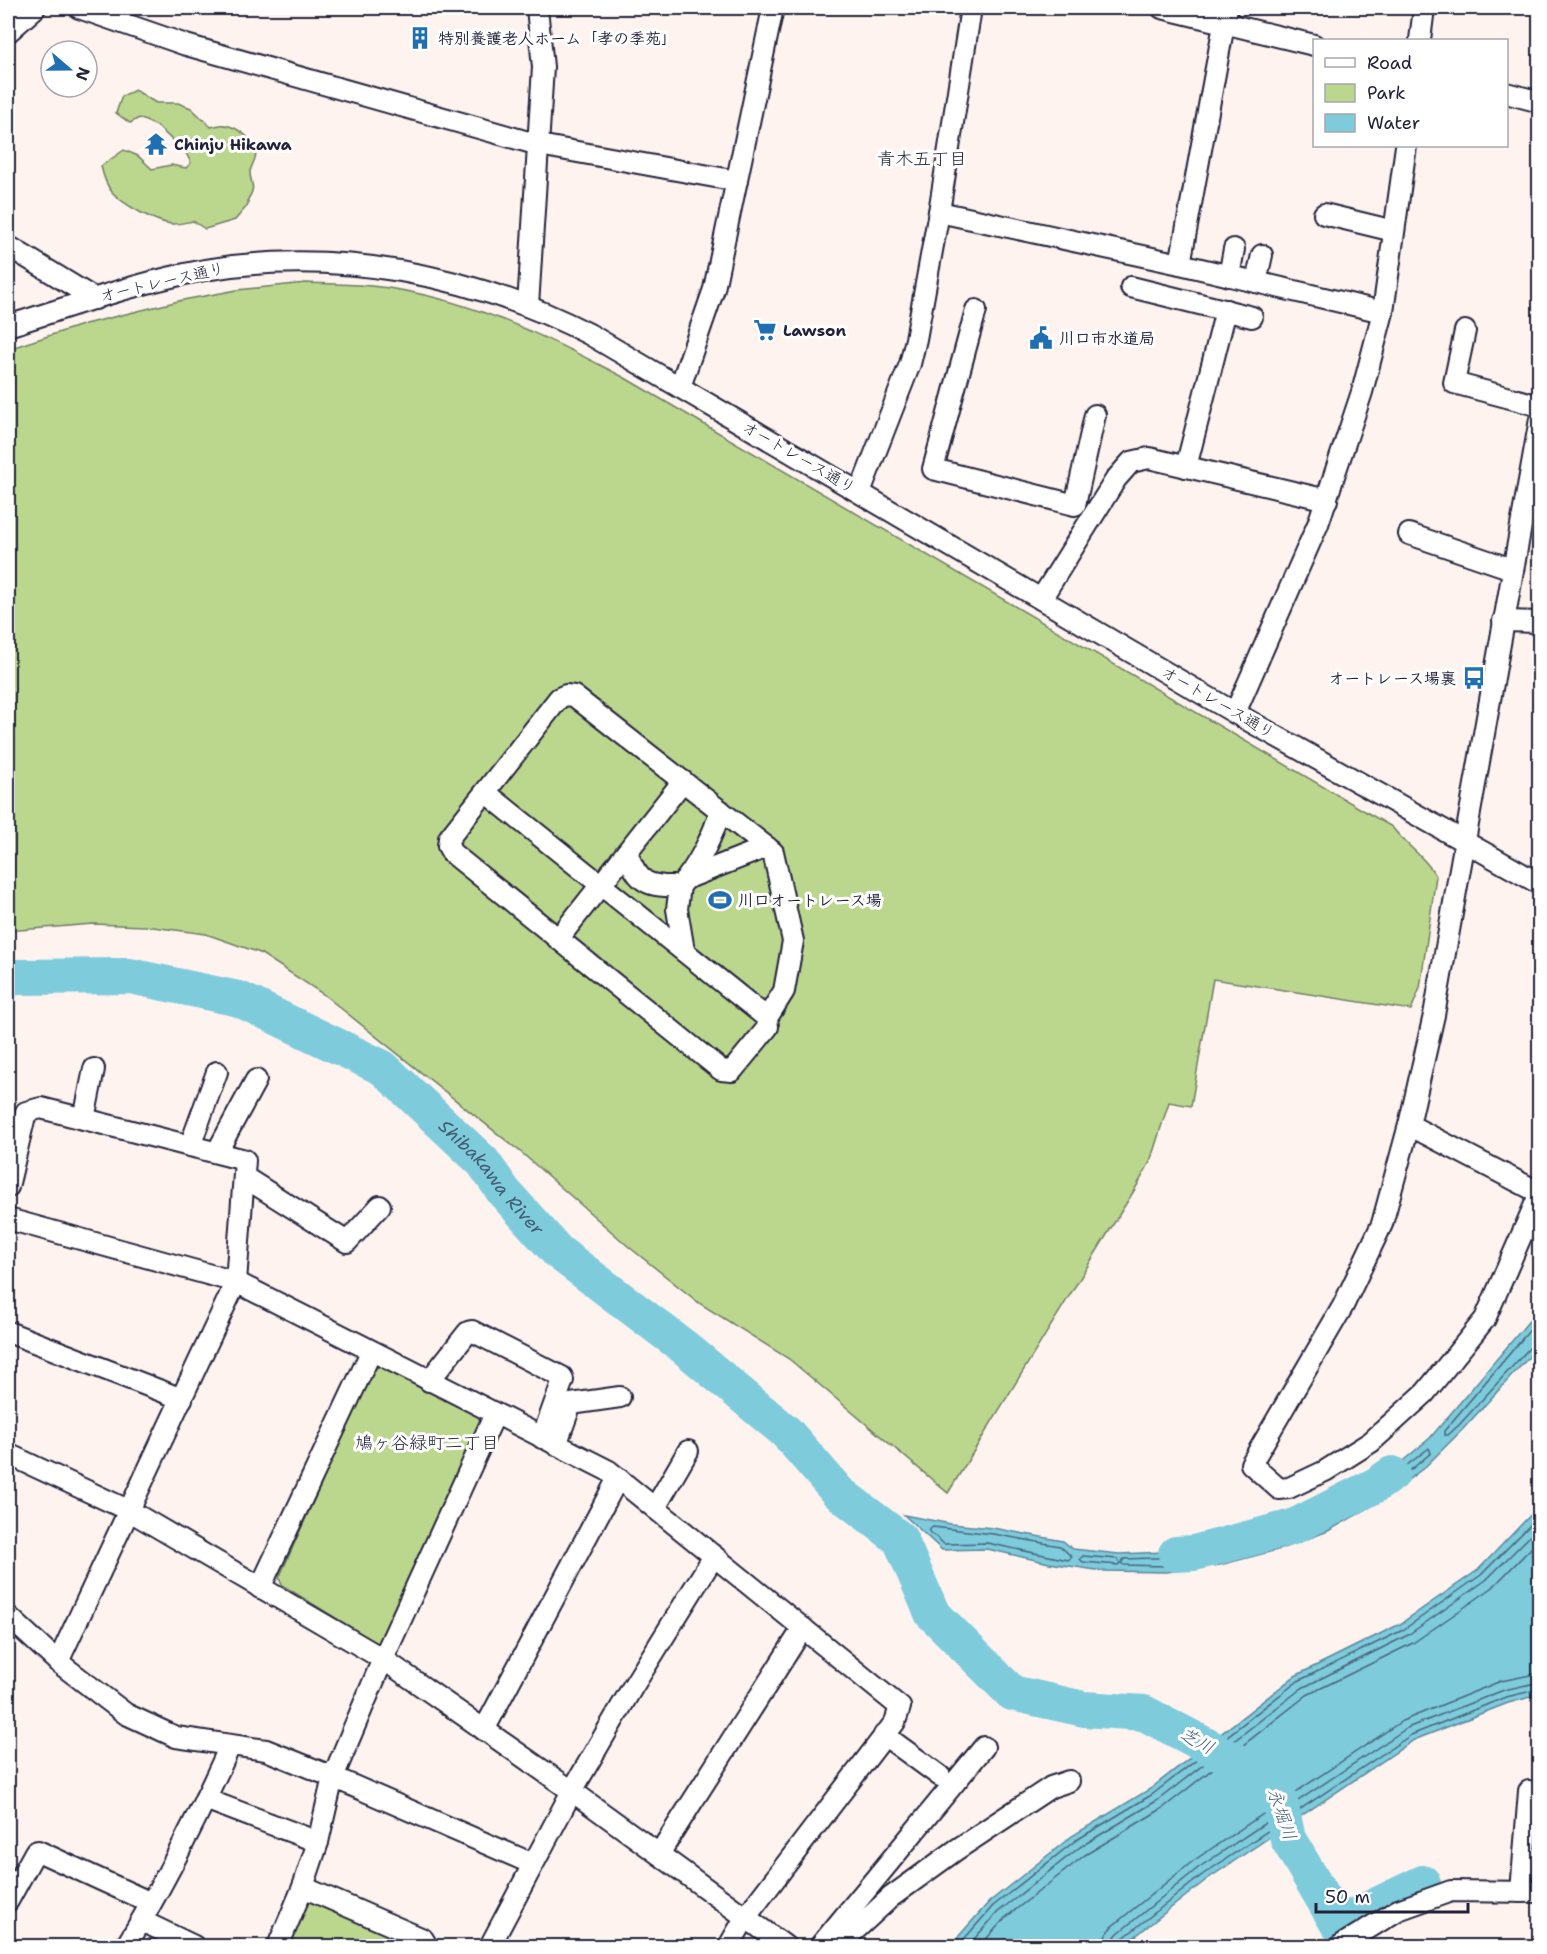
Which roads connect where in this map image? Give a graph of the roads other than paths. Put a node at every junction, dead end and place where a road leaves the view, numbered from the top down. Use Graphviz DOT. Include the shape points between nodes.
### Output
graph roads {
  1 [pos="35,8"];
  2 [pos="79,8"];
  3 [pos="537,8"];
  4 [pos="773,8"];
  5 [pos="971,8"];
  6 [pos="1162,8"];
  7 [pos="1424,8"];
  8 [pos="1226,15"];
  9 [pos="8,32"];
  10 [pos="1420,39"];
  11 [pos="1313,45"];
  12 [pos="1508,94"];
  13 [pos="1539,102"];
  14 [pos="539,145"];
  15 [pos="1406,147"];
  16 [pos="737,181"];
  17 [pos="939,212"];
  18 [pos="1324,214"];
  19 [pos="1394,231"];
  20 [pos="8,246"];
  21 [pos="1234,249"];
  22 [pos="1262,255"];
  23 [pos="1180,264"];
  24 [pos="1229,276"];
  25 [pos="1256,282"];
  26 [pos="1131,287"];
  27 [pos="95,299"];
  28 [pos="528,306"];
  29 [pos="976,310"];
  30 [pos="1226,310"];
  31 [pos="1383,312"];
  32 [pos="1252,317"];
  33 [pos="8,326"];
  34 [pos="1466,331"];
  35 [pos="680,387"];
  36 [pos="1539,406"];
  37 [pos="1095,415"];
  38 [pos="1539,419"];
  39 [pos="1186,467"];
  40 [pos="860,492"];
  41 [pos="1326,500"];
  42 [pos="1075,505"];
  43 [pos="1092,518"];
  44 [pos="1409,534"];
  45 [pos="1512,569"];
  46 [pos="1041,599"];
  47 [pos="1503,621"];
  48 [pos="1539,622"];
  49 [pos="1235,713"];
  50 [pos="682,781"];
  51 [pos="485,792"];
  52 [pos="720,810"];
  53 [pos="1463,841"];
  54 [pos="767,847"];
  55 [pos="627,852"];
  56 [pos="684,882"];
  57 [pos="601,884"];
  58 [pos="1539,884"];
  59 [pos="558,939"];
  60 [pos="684,951"];
  61 [pos="767,1018"];
  62 [pos="94,1070"];
  63 [pos="217,1072"];
  64 [pos="255,1080"];
  65 [pos="84,1119"];
  66 [pos="1409,1125"];
  67 [pos="190,1146"];
  68 [pos="217,1152"];
  69 [pos="244,1177"];
  70 [pos="8,1187"];
  71 [pos="380,1206"];
  72 [pos="8,1219"];
  73 [pos="237,1282"];
  74 [pos="8,1332"];
  75 [pos="371,1352"];
  76 [pos="429,1381"];
  77 [pos="620,1397"];
  78 [pos="182,1399"];
  79 [pos="495,1414"];
  80 [pos="549,1441"];
  81 [pos="688,1451"];
  82 [pos="8,1454"];
  83 [pos="618,1478"];
  84 [pos="655,1508"];
  85 [pos="130,1511"];
  86 [pos="714,1556"];
  87 [pos="260,1588"];
  88 [pos="8,1616"];
  89 [pos="803,1628"];
  90 [pos="383,1659"];
  91 [pos="58,1662"];
  92 [pos="484,1730"];
  93 [pos="884,1735"];
  94 [pos="230,1746"];
  95 [pos="984,1748"];
  96 [pos="940,1776"];
  97 [pos="333,1777"];
  98 [pos="1069,1781"];
  99 [pos="572,1791"];
  100 [pos="1528,1791"];
  101 [pos="205,1799"];
  102 [pos="318,1842"];
  103 [pos="659,1854"];
  104 [pos="533,1864"];
  105 [pos="303,1887"];
  106 [pos="1530,1892"];
  107 [pos="8,1901"];
  108 [pos="151,1903"];
  109 [pos="745,1918"];
  110 [pos="142,1921"];
  111 [pos="282,1945"];
  112 [pos="126,1947"];
  113 [pos="194,1947"];
  114 [pos="427,1947"];
  115 [pos="490,1947"];
  116 [pos="729,1947"];
  117 [pos="785,1947"];
  118 [pos="820,1947"];
  119 [pos="838,1947"];
  120 [pos="1340,1947"];
  1 -- 9 [label="street"];
  2 -- 14 [label="street" via="186,45"];
  3 -- 14 [label="street" via="543,67"];
  4 -- 16 [label="street"];
  5 -- 17 [label="street"];
  6 -- 8 [label="street"];
  7 -- 10 [label="street"];
  8 -- 11 [label="street"];
  8 -- 23 [label="street"];
  12 -- 13 [label="street"];
  14 -- 16 [label="street"];
  14 -- 28 [label="street"];
  15 -- 19 [label="street"];
  16 -- 35 [label="street" via="714,289"];
  17 -- 23 [label="street"];
  17 -- 40 [label="street" via="910,364"];
  18 -- 19 [label="street"];
  19 -- 31 [label="street"];
  20 -- 27 [label="street, オートレース通り"];
  21 -- 24 [label="street"];
  22 -- 25 [label="street"];
  23 -- 24 [label="street"];
  24 -- 25 [label="street"];
  25 -- 31 [label="street"];
  26 -- 30 [label="street"];
  27 -- 28 [label="street, オートレース通り" via="203,270 315,261 404,270"];
  27 -- 33 [label="street"];
  28 -- 35 [label="street, オートレース通り" via="589,333"];
  29 -- 42 [label="street" via="933,469"];
  30 -- 32 [label="street"];
  30 -- 39 [label="street"];
  31 -- 41 [label="street" via="1362,392"];
  34 -- 36 [label="street" via="1454,383"];
  35 -- 40 [label="street, オートレース通り"];
  37 -- 42 [label="street"];
  38 -- 45 [label="street"];
  39 -- 41 [label="street"];
  39 -- 43 [label="street" via="1149,458 1131,462"];
  40 -- 46 [label="street, オートレース通り"];
  41 -- 49 [label="street"];
  42 -- 43 [label="street"];
  43 -- 46 [label="street"];
  44 -- 45 [label="street"];
  45 -- 47 [label="street"];
  46 -- 49 [label="street, オートレース通り"];
  47 -- 48 [label="street"];
  47 -- 53 [label="street"];
  49 -- 53 [label="street, オートレース通り"];
  50 -- 51 [label="street" via="574,696 566,696 559,698"];
  50 -- 52 [label="street"];
  50 -- 55 [label="street"];
  51 -- 57 [label="street"];
  51 -- 59 [label="street" via="449,838 448,846"];
  52 -- 54 [label="street"];
  52 -- 56 [label="street" via="718,821"];
  53 -- 58 [label="street, オートレース通り"];
  53 -- 66 [label="street" via="1434,1015"];
  54 -- 56 [label="street"];
  54 -- 61 [label="street" via="773,852 793,941 784,991"];
  55 -- 56 [label="street" via="633,869 644,882 657,886"];
  55 -- 57 [label="street"];
  56 -- 60 [label="street" via="677,909"];
  57 -- 59 [label="street"];
  57 -- 60 [label="street"];
  59 -- 61 [label="street" via="721,1070 732,1071 768,1027"];
  60 -- 61 [label="street"];
  62 -- 65 [label="street"];
  63 -- 67 [label="street"];
  64 -- 68 [label="street"];
  65 -- 67 [label="street"];
  65 -- 70 [label="street" via="41,1108 26,1112"];
  66 -- 66 [label="street" via="1382,1224 1343,1306 1251,1464 1279,1489 1325,1471 1371,1442 1425,1393 1485,1319 1539,1193"];
  67 -- 68 [label="street"];
  68 -- 69 [label="street" via="245,1160"];
  69 -- 71 [label="street" via="347,1242"];
  69 -- 73 [label="street"];
  72 -- 73 [label="street"];
  73 -- 75 [label="street"];
  73 -- 78 [label="street"];
  74 -- 78 [label="street"];
  75 -- 76 [label="street"];
  75 -- 87 [label="street"];
  76 -- 79 [label="street"];
  76 -- 80 [label="street" via="468,1332 482,1336 562,1377"];
  77 -- 80 [label="street" via="571,1404"];
  78 -- 85 [label="street"];
  79 -- 80 [label="street"];
  79 -- 90 [label="street"];
  80 -- 83 [label="street"];
  81 -- 84 [label="street"];
  82 -- 85 [label="street"];
  83 -- 84 [label="street"];
  83 -- 92 [label="street"];
  84 -- 86 [label="street"];
  85 -- 87 [label="street"];
  85 -- 91 [label="street"];
  86 -- 89 [label="street"];
  86 -- 99 [label="street"];
  87 -- 90 [label="street"];
  88 -- 91 [label="street"];
  89 -- 93 [label="street" via="900,1707 895,1722"];
  89 -- 103 [label="street"];
  90 -- 92 [label="street"];
  90 -- 97 [label="street"];
  91 -- 94 [label="street" via="126,1714 176,1737"];
  92 -- 99 [label="street"];
  93 -- 96 [label="street"];
  93 -- 109 [label="street"];
  94 -- 97 [label="street" via="266,1750"];
  94 -- 101 [label="street"];
  95 -- 118 [label="street"];
  97 -- 102 [label="street"];
  97 -- 104 [label="street"];
  98 -- 119 [label="street" via="1050,1787 956,1850 891,1897"];
  99 -- 103 [label="street"];
  99 -- 104 [label="street"];
  100 -- 106 [label="street"];
  101 -- 102 [label="street"];
  101 -- 108 [label="street"];
  102 -- 105 [label="street"];
  103 -- 109 [label="street"];
  104 -- 115 [label="street"];
  105 -- 111 [label="street"];
  105 -- 114 [label="street" via="423,1940"];
  106 -- 120 [label="street" via="1451,1891 1398,1910"];
  107 -- 108 [label="street" via="38,1851"];
  108 -- 110 [label="street"];
  109 -- 116 [label="street"];
  109 -- 117 [label="street"];
  110 -- 112 [label="street"];
  110 -- 113 [label="street"];
}
